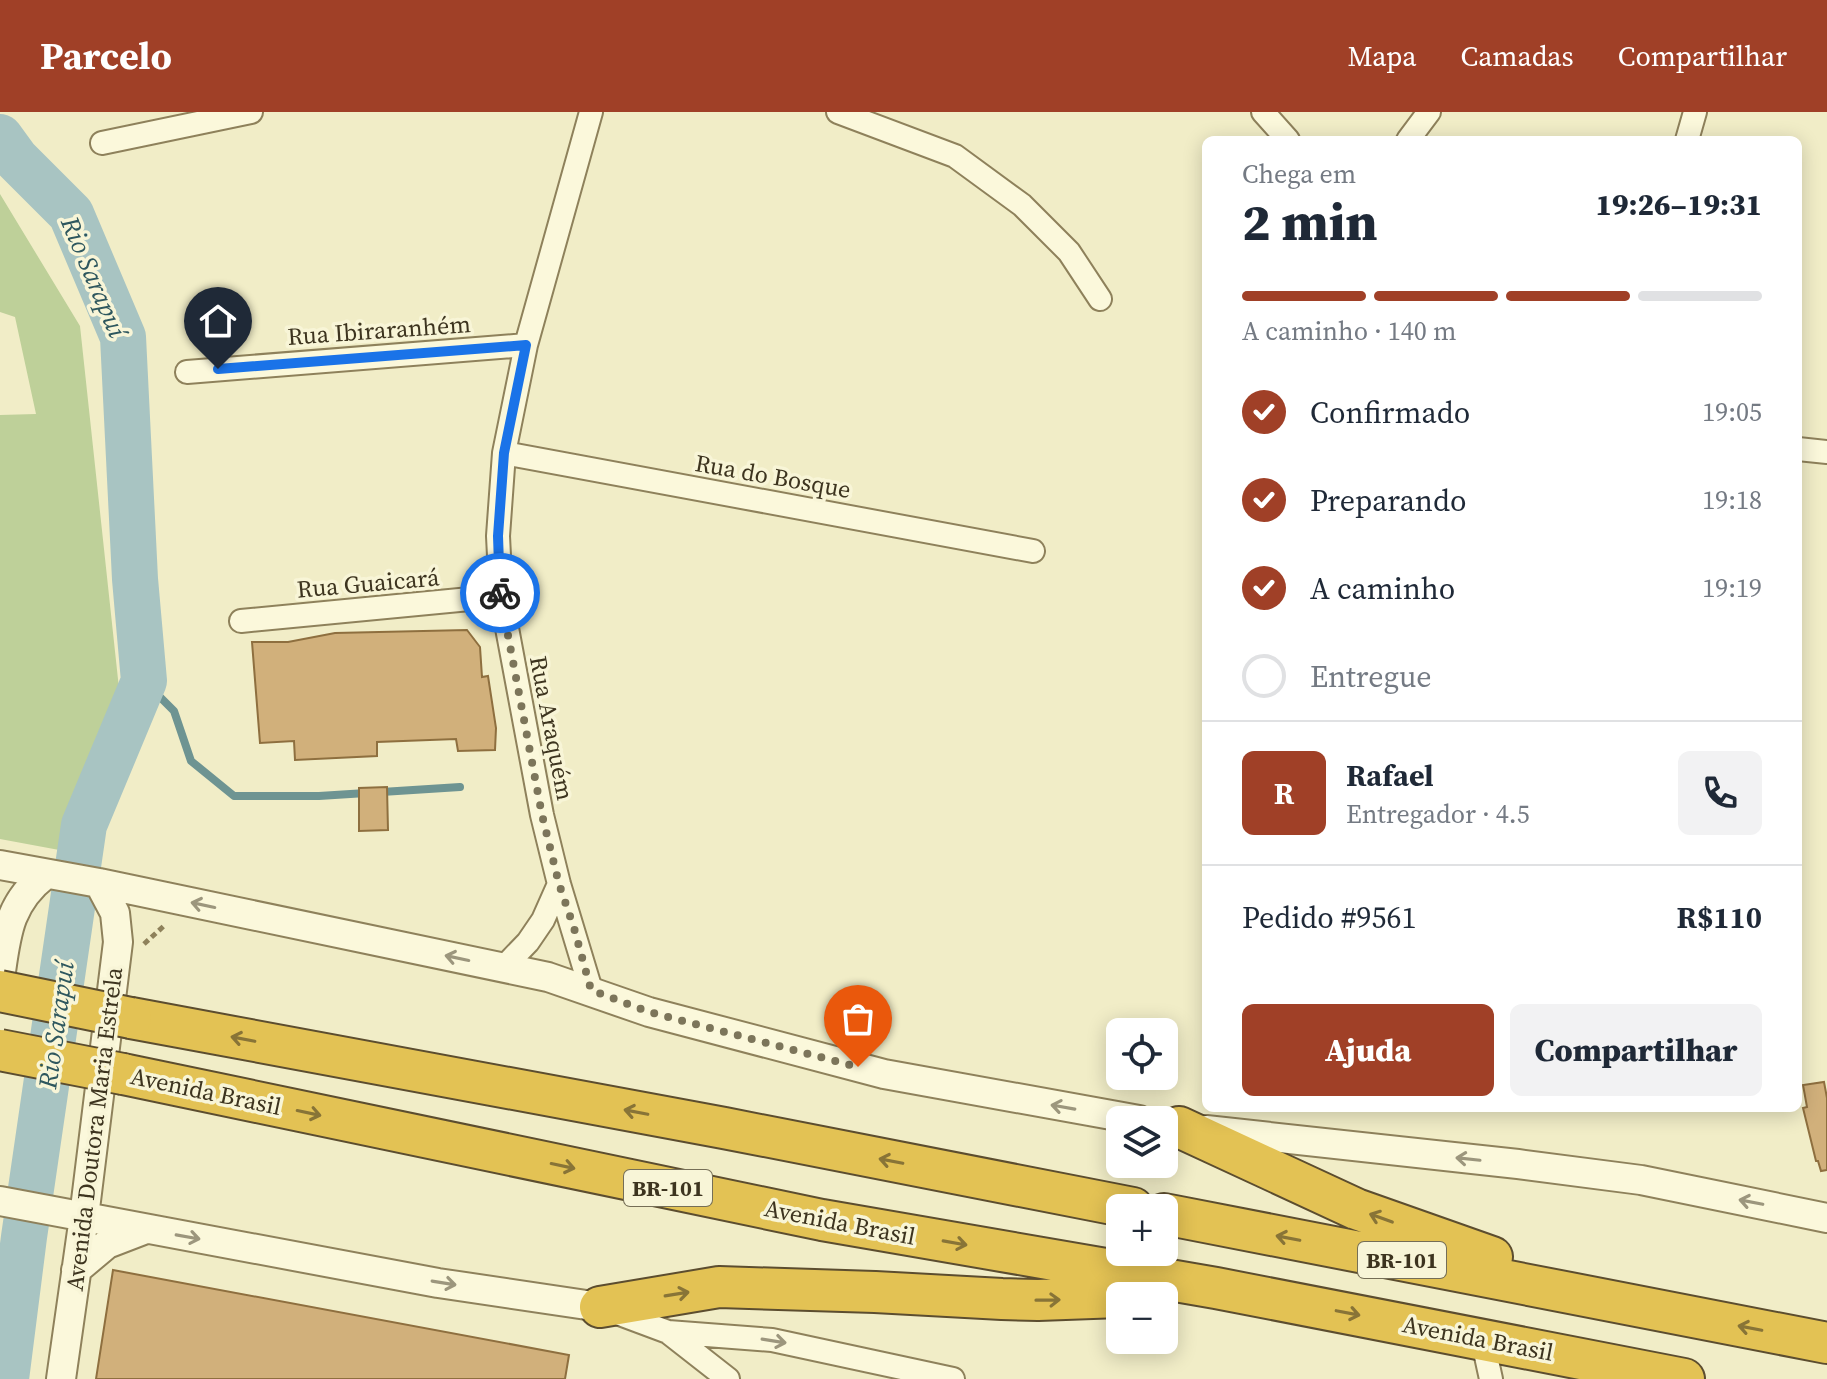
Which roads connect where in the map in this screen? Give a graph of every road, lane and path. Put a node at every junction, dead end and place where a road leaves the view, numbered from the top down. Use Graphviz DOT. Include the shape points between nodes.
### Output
graph roads {
  1 [pos="251,112"];
  2 [pos="591,112"];
  3 [pos="838,112"];
  4 [pos="1263,112"];
  5 [pos="1429,112"];
  6 [pos="1695,112"];
  7 [pos="1284,136"];
  8 [pos="1411,136"];
  9 [pos="1688,136"];
  10 [pos="102,143"];
  11 [pos="1100,299"];
  12 [pos="526,345"];
  13 [pos="187,372"];
  14 [pos="1802,449"];
  15 [pos="1827,452"];
  16 [pos="504,453"];
  17 [pos="1033,551"];
  18 [pos="501,596"];
  19 [pos="241,621"];
  20 [pos="0,865"];
  21 [pos="51,875"];
  22 [pos="96,883"];
  23 [pos="559,884"];
  24 [pos="206,906"];
  25 [pos="139,951"];
  26 [pos="504,967"];
  27 [pos="0,979"];
  28 [pos="591,990"];
  29 [pos="0,991"];
  30 [pos="0,1050"];
  31 [pos="1106,1114"];
  32 [pos="1178,1127"];
  33 [pos="1178,1129"];
  34 [pos="0,1201"];
  35 [pos="1106,1203"];
  36 [pos="84,1217"];
  37 [pos="1178,1217"];
  38 [pos="1827,1218"];
  39 [pos="146,1229"];
  40 [pos="76,1270"];
  41 [pos="1216,1288"];
  42 [pos="1178,1292"];
  43 [pos="1106,1297"];
  44 [pos="600,1307"];
  45 [pos="1640,1307"];
  46 [pos="668,1332"];
  47 [pos="1482,1338"];
  48 [pos="1827,1343"];
  49 [pos="945,1378"];
  50 [pos="61,1379"];
  51 [pos="728,1379"];
  52 [pos="1491,1379"];
  53 [pos="1684,1379"];
  1 -- 10 [label="street"];
  2 -- 12 [label="street, Rua Araquém"];
  3 -- 11 [label="street" via="955,156 1022,205 1069,252"];
  4 -- 7 [label="street"];
  5 -- 8 [label="street"];
  6 -- 9 [label="street"];
  12 -- 13 [label="street, Rua Ibiraranhém"];
  12 -- 16 [label="street, Rua Araquém"];
  14 -- 15 [label="street"];
  16 -- 17 [label="street, Rua do Bosque"];
  16 -- 18 [label="street, Rua Araquém" via="498,536"];
  18 -- 19 [label="street, Rua Guaicará"];
  18 -- 23 [label="street, Rua Araquém"];
  20 -- 21 [label="street"];
  21 -- 22 [label="street"];
  21 -- 27 [label="street" via="27,891 12,915"];
  24 -- 22 [label="street, one-way"];
  22 -- 36 [label="street, Avenida Doutora Maria Estrela" via="115,913 118,942"];
  23 -- 26 [label="street" via="543,920"];
  23 -- 28 [label="street, Rua Araquém"];
  24 -- 25 [label="path" via="163,926"];
  26 -- 24 [label="street, one-way"];
  26 -- 28 [label="street"];
  31 -- 28 [label="street, one-way" via="884,1074 649,1012"];
  35 -- 29 [label="highway, one-way, bridge"];
  30 -- 41 [label="highway, Avenida Brasil / BR-101, one-way, bridge" via="822,1220"];
  38 -- 32 [label="street, one-way" via="1641,1180"];
  45 -- 33 [label="highway, one-way" via="1356,1209"];
  34 -- 36 [label="street"];
  36 -- 39 [label="street"];
  36 -- 40 [label="street, Avenida Doutora Maria Estrela"];
  45 -- 37 [label="highway, BR-101, one-way"];
  39 -- 40 [label="street" via="107,1244"];
  39 -- 44 [label="street, one-way"];
  40 -- 50 [label="street, Avenida Doutora Maria Estrela"];
  41 -- 42 [label="highway"];
  41 -- 47 [label="highway, Avenida Brasil / BR-101, one-way"];
  44 -- 43 [label="highway, one-way" via="719,1287 1026,1300"];
  44 -- 46 [label="street"];
  48 -- 45 [label="highway, BR-101, one-way"];
  46 -- 49 [label="street, one-way" via="772,1340"];
  46 -- 51 [label="street"];
  47 -- 52 [label="street"];
  47 -- 53 [label="highway, Avenida Brasil / BR-101"];
}
